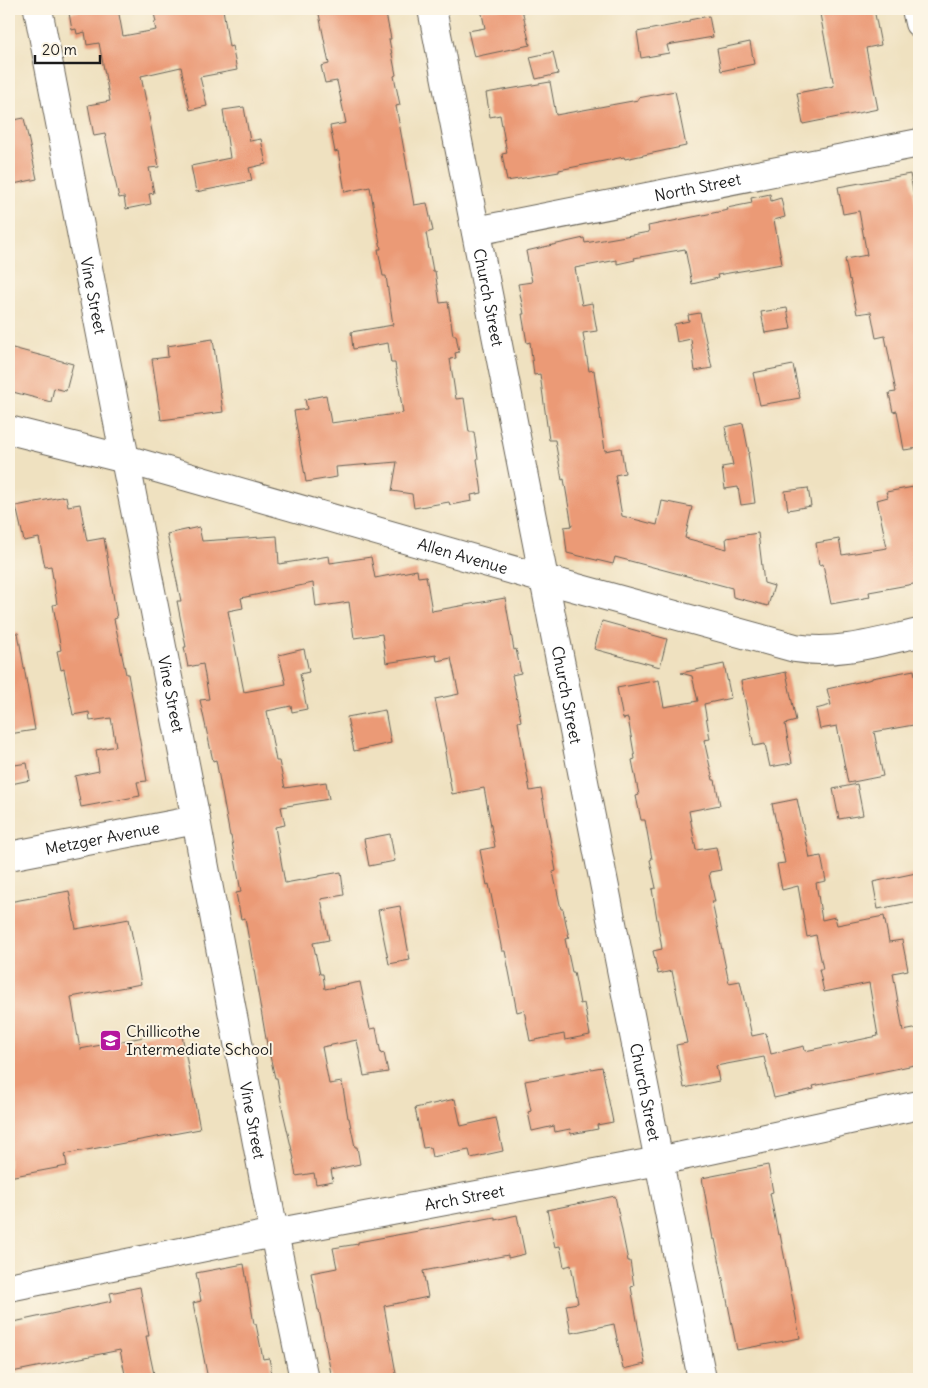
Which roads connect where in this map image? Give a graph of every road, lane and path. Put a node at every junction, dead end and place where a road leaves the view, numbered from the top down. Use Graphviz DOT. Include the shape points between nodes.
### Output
graph roads {
  1 [pos="38,9"];
  2 [pos="432,9"];
  3 [pos="916,9"];
  4 [pos="919,23"];
  5 [pos="919,143"];
  6 [pos="476,231"];
  7 [pos="9,430"];
  8 [pos="124,460"];
  9 [pos="544,579"];
  10 [pos="919,633"];
  11 [pos="196,820"];
  12 [pos="9,856"];
  13 [pos="919,1105"];
  14 [pos="659,1161"];
  15 [pos="274,1233"];
  16 [pos="9,1287"];
  17 [pos="304,1379"];
  18 [pos="702,1379"];
  1 -- 8 [label="street, Vine Street"];
  2 -- 6 [label="street, Church Street"];
  3 -- 4 [label="street"];
  5 -- 6 [label="street, North Street"];
  6 -- 9 [label="street, Church Street"];
  7 -- 8 [label="street, Allen Avenue"];
  8 -- 9 [label="street, Allen Avenue"];
  8 -- 11 [label="street, Vine Street"];
  9 -- 10 [label="street, Allen Avenue" via="810,651 838,650"];
  9 -- 14 [label="street, Church Street"];
  11 -- 12 [label="street, Metzger Avenue"];
  11 -- 15 [label="street, Vine Street"];
  13 -- 14 [label="street, Arch Street"];
  14 -- 15 [label="street, Arch Street"];
  14 -- 18 [label="street, Church Street"];
  15 -- 16 [label="street, Arch Street"];
  15 -- 17 [label="street, Vine Street"];
}
